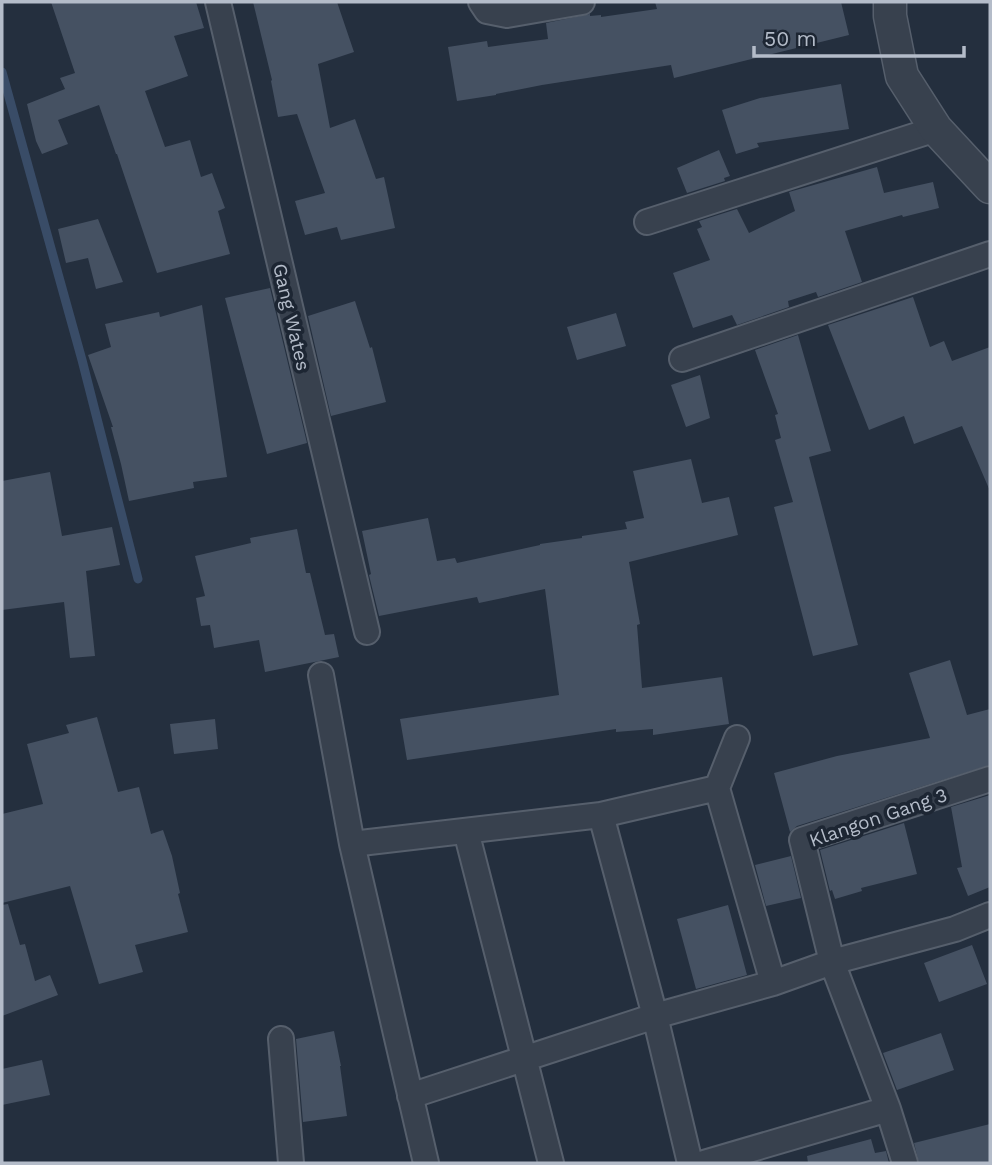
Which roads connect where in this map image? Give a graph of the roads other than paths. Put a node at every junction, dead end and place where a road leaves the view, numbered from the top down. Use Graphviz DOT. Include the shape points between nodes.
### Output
graph roads {
  1 [pos="218,2"];
  2 [pos="481,2"];
  3 [pos="582,2"];
  4 [pos="890,2"];
  5 [pos="936,128"];
  6 [pos="990,187"];
  7 [pos="647,222"];
  8 [pos="990,254"];
  9 [pos="682,359"];
  10 [pos="367,632"];
  11 [pos="321,675"];
  12 [pos="737,738"];
  13 [pos="990,779"];
  14 [pos="717,788"];
  15 [pos="601,815"];
  16 [pos="466,831"];
  17 [pos="352,844"];
  18 [pos="989,921"];
  19 [pos="832,962"];
  20 [pos="773,983"];
  21 [pos="655,1016"];
  22 [pos="281,1039"];
  23 [pos="525,1058"];
  24 [pos="410,1096"];
  25 [pos="888,1109"];
  26 [pos="291,1163"];
  27 [pos="426,1163"];
  28 [pos="551,1163"];
  29 [pos="690,1163"];
  30 [pos="704,1163"];
  31 [pos="905,1163"];
  1 -- 10 [label="street, Gang Wates"];
  2 -- 3 [label="street" via="487,11 507,15"];
  4 -- 5 [label="street" via="902,76"];
  5 -- 6 [label="street"];
  5 -- 7 [label="street"];
  8 -- 9 [label="street"];
  11 -- 17 [label="street"];
  12 -- 14 [label="street"];
  13 -- 19 [label="street, Klangon Gang 3" via="802,839"];
  14 -- 15 [label="street"];
  14 -- 20 [label="street"];
  15 -- 16 [label="street"];
  15 -- 21 [label="street"];
  16 -- 17 [label="street"];
  16 -- 23 [label="street"];
  17 -- 24 [label="street"];
  18 -- 19 [label="street"];
  19 -- 20 [label="street"];
  19 -- 25 [label="street"];
  20 -- 21 [label="street"];
  21 -- 23 [label="street"];
  21 -- 29 [label="street"];
  22 -- 26 [label="street"];
  23 -- 24 [label="street"];
  23 -- 28 [label="street"];
  24 -- 27 [label="street"];
  25 -- 30 [label="street"];
  25 -- 31 [label="street"];
}
